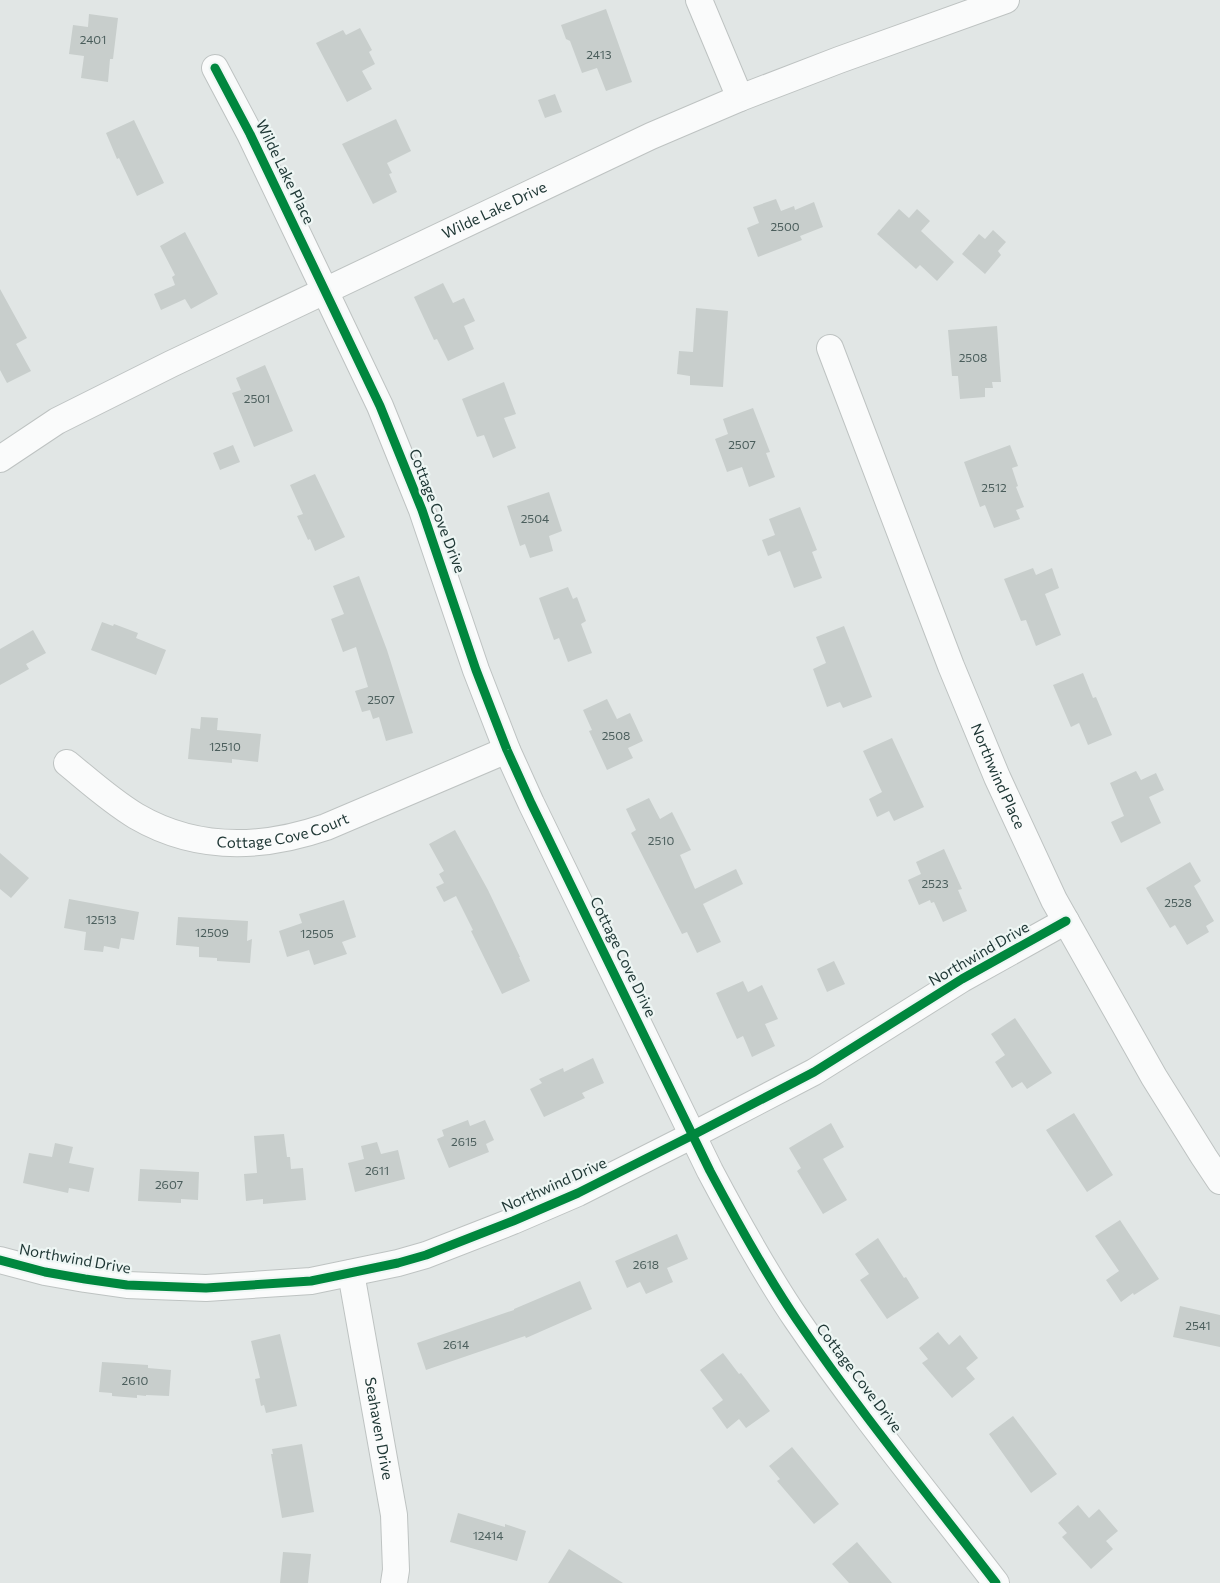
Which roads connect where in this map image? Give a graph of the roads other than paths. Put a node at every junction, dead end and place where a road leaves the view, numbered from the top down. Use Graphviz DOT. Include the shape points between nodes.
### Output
graph roads {
  1 [pos="699,0"];
  2 [pos="1006,0"];
  3 [pos="215,68"];
  4 [pos="740,98"];
  5 [pos="325,290"];
  6 [pos="830,348"];
  7 [pos="0,459"];
  8 [pos="507,750"];
  9 [pos="67,763"];
  10 [pos="1066,921"];
  11 [pos="693,1135"];
  12 [pos="1220,1181"];
  13 [pos="0,1260"];
  14 [pos="351,1273"];
  15 [pos="394,1583"];
  16 [pos="996,1583"];
  1 -- 4 [label="street"];
  2 -- 4 [label="street, Wilde Lake Drive"];
  3 -- 5 [label="street, Wilde Lake Place"];
  4 -- 5 [label="street, Wilde Lake Drive"];
  5 -- 7 [label="street, Wilde Lake Drive" via="57,421"];
  5 -- 8 [label="street, Cottage Cove Drive" via="384,416 422,510"];
  6 -- 10 [label="street, Northwind Place" via="955,677 997,777"];
  8 -- 9 [label="street, Cottage Cove Court" via="326,827 245,844 216,843 151,824"];
  8 -- 11 [label="street, Cottage Cove Drive"];
  10 -- 11 [label="street, Northwind Drive" via="962,979 814,1072"];
  10 -- 12 [label="street, Northwind Place" via="1154,1077"];
  11 -- 14 [label="street, Northwind Drive" via="513,1221 426,1256"];
  11 -- 16 [label="street, Cottage Cove Drive" via="741,1229 797,1320"];
  13 -- 14 [label="street, Northwind Drive" via="85,1279 178,1288 286,1284"];
  14 -- 15 [label="street, Seahaven Drive" via="394,1515"];
}
